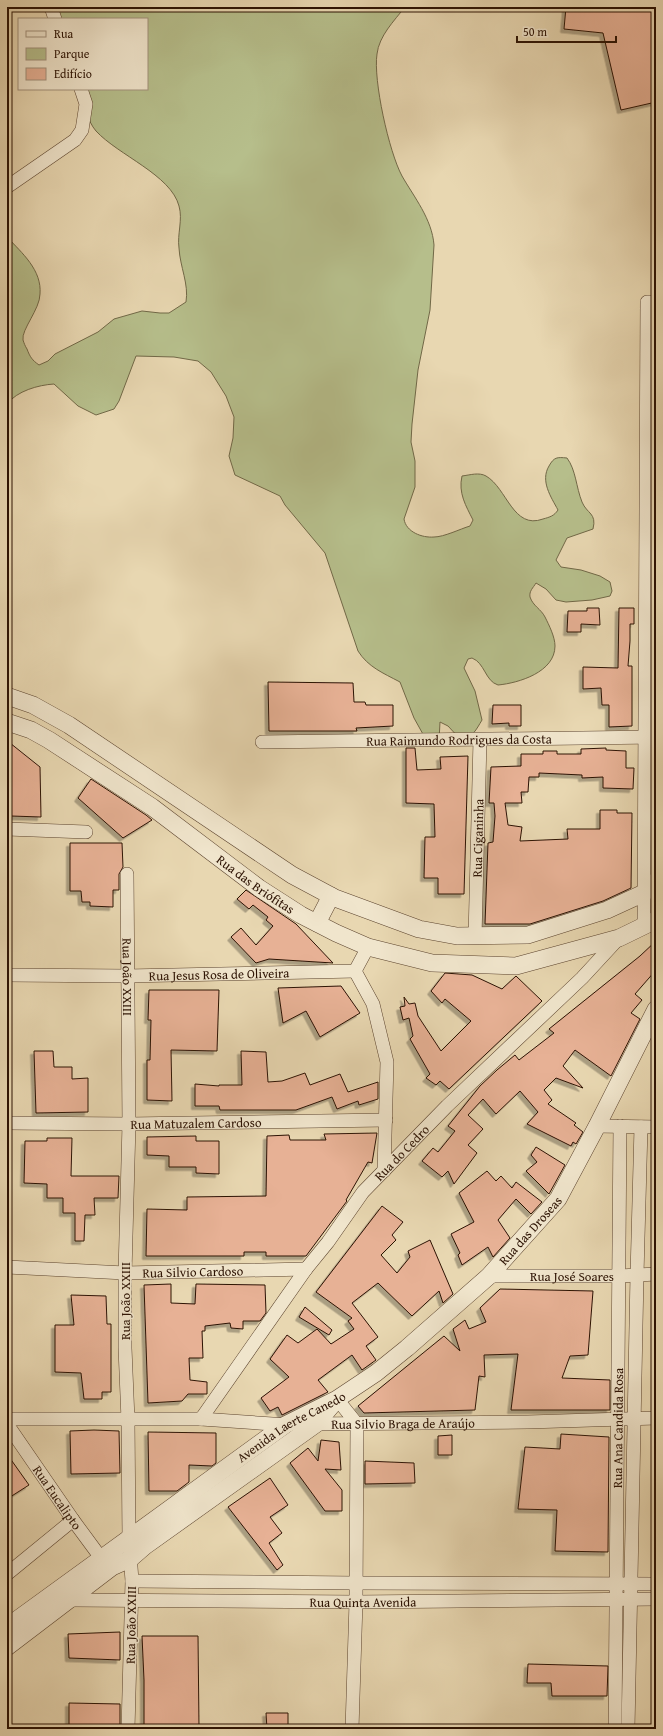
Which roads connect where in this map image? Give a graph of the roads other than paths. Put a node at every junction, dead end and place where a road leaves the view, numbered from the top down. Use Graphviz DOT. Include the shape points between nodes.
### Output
graph roads {
  1 [pos="51,7"];
  2 [pos="56,18"];
  3 [pos="81,90"];
  4 [pos="7,187"];
  5 [pos="652,302"];
  6 [pos="651,595"];
  7 [pos="7,696"];
  8 [pos="7,722"];
  9 [pos="650,737"];
  10 [pos="480,740"];
  11 [pos="262,742"];
  12 [pos="7,829"];
  13 [pos="86,832"];
  14 [pos="127,874"];
  15 [pos="650,887"];
  16 [pos="331,896"];
  17 [pos="316,923"];
  18 [pos="650,924"];
  19 [pos="475,937"];
  20 [pos="619,938"];
  21 [pos="368,947"];
  22 [pos="355,971"];
  23 [pos="7,975"];
  24 [pos="127,976"];
  25 [pos="656,1009"];
  26 [pos="386,1120"];
  27 [pos="7,1124"];
  28 [pos="129,1124"];
  29 [pos="597,1126"];
  30 [pos="620,1126"];
  31 [pos="641,1127"];
  32 [pos="656,1127"];
  33 [pos="384,1171"];
  34 [pos="7,1267"];
  35 [pos="306,1269"];
  36 [pos="125,1273"];
  37 [pos="656,1274"];
  38 [pos="637,1275"];
  39 [pos="488,1276"];
  40 [pos="620,1276"];
  41 [pos="337,1399"];
  42 [pos="617,1418"];
  43 [pos="635,1418"];
  44 [pos="656,1418"];
  45 [pos="7,1419"];
  46 [pos="201,1419"];
  47 [pos="128,1420"];
  48 [pos="7,1424"];
  49 [pos="316,1424"];
  50 [pos="357,1424"];
  51 [pos="285,1425"];
  52 [pos="73,1520"];
  53 [pos="129,1539"];
  54 [pos="130,1559"];
  55 [pos="107,1563"];
  56 [pos="7,1574"];
  57 [pos="132,1580"];
  58 [pos="356,1583"];
  59 [pos="616,1584"];
  60 [pos="630,1584"];
  61 [pos="656,1584"];
  62 [pos="132,1599"];
  63 [pos="616,1599"];
  64 [pos="631,1599"];
  65 [pos="656,1599"];
  66 [pos="71,1600"];
  67 [pos="356,1602"];
  68 [pos="7,1626"];
  69 [pos="26,1633"];
  70 [pos="7,1647"];
  71 [pos="128,1729"];
  72 [pos="352,1729"];
  73 [pos="615,1729"];
  74 [pos="628,1729"];
  1 -- 2 [label="street"];
  3 -- 4 [label="street" via="86,104 82,130 75,140"];
  5 -- 6 [label="street"];
  6 -- 9 [label="street"];
  7 -- 16 [label="street, Rua das Briófitas" via="33,705 69,725 292,875"];
  8 -- 17 [label="street, Rua das Briófitas" via="43,737 152,807 258,888"];
  9 -- 10 [label="street, Rua Raimundo Rodrigues da Costa"];
  9 -- 15 [label="street"];
  10 -- 11 [label="street, Rua Raimundo Rodrigues da Costa"];
  10 -- 19 [label="street, Rua Ciganinha"];
  12 -- 13 [label="street"];
  14 -- 24 [label="street, Rua João XXIII"];
  15 -- 18 [label="street"];
  15 -- 19 [label="street, Rua das Briófitas" via="607,910 528,935"];
  16 -- 17 [label="street"];
  16 -- 19 [label="street, Rua das Briófitas" via="419,929"];
  17 -- 21 [label="street, Rua das Briófitas"];
  18 -- 20 [label="street, Rua do Cedro"];
  20 -- 21 [label="street, Rua das Briófitas" via="516,966 432,963"];
  20 -- 33 [label="street, Rua do Cedro" via="582,978 447,1106"];
  21 -- 22 [label="street"];
  22 -- 24 [label="street, Rua Jesus Rosa de Oliveira"];
  22 -- 26 [label="street" via="373,1004 384,1045 387,1062"];
  23 -- 24 [label="street, Rua Jesus Rosa de Oliveira"];
  24 -- 28 [label="street, Rua João XXIII"];
  25 -- 29 [label="street, Rua das Droseas"];
  26 -- 28 [label="street, Rua Matuzalem Cardoso"];
  26 -- 33 [label="street"];
  27 -- 28 [label="street, Rua Matuzalem Cardoso"];
  28 -- 36 [label="street, Rua João XXIII"];
  29 -- 30 [label="street"];
  29 -- 39 [label="street, Rua das Droseas" via="558,1199"];
  30 -- 31 [label="street"];
  30 -- 40 [label="street, Rua Ana Candida Rosa"];
  31 -- 32 [label="street"];
  31 -- 38 [label="street, Rua Ana Candida Rosa"];
  33 -- 35 [label="street, Rua do Cedro" via="363,1192"];
  34 -- 36 [label="street, Rua Silvio Cardoso"];
  35 -- 36 [label="street, Rua Silvio Cardoso"];
  35 -- 46 [label="street, Rua do Cedro"];
  36 -- 47 [label="street, Rua João XXIII"];
  37 -- 38 [label="street, Rua José Soares"];
  38 -- 40 [label="street, Rua José Soares"];
  38 -- 43 [label="street, Rua Ana Candida Rosa"];
  39 -- 40 [label="street, Rua José Soares"];
  39 -- 41 [label="street, Rua das Droseas" via="376,1373"];
  40 -- 42 [label="street, Rua Ana Candida Rosa"];
  41 -- 49 [label="street, Avenida Laerte Canedo"];
  41 -- 50 [label="street"];
  41 -- 51 [label="street, Avenida Laerte Canedo"];
  42 -- 43 [label="street, Rua Silvio Braga de Araújo"];
  42 -- 50 [label="street, Rua Silvio Braga de Araújo"];
  42 -- 59 [label="street, Rua Ana Candida Rosa"];
  43 -- 44 [label="street, Rua Silvio Braga de Araújo"];
  43 -- 60 [label="street, Rua Ana Candida Rosa"];
  45 -- 47 [label="street, Rua Silvio Braga de Araújo"];
  46 -- 47 [label="street, Rua Silvio Braga de Araújo"];
  46 -- 51 [label="street, Rua Silvio Braga de Araújo"];
  47 -- 53 [label="street, Rua João XXIII"];
  48 -- 52 [label="street, Rua Eucalipto"];
  49 -- 50 [label="street, Rua Silvio Braga de Araújo"];
  49 -- 51 [label="street, Rua Silvio Braga de Araújo"];
  49 -- 54 [label="street, Avenida Laerte Canedo"];
  50 -- 58 [label="street"];
  51 -- 53 [label="street, Avenida Laerte Canedo"];
  52 -- 55 [label="street, Rua Eucalipto"];
  52 -- 56 [label="street"];
  53 -- 54 [label="street, Rua João XXIII"];
  53 -- 55 [label="street, Avenida Laerte Canedo"];
  54 -- 55 [label="street, Avenida Laerte Canedo"];
  54 -- 57 [label="street, Rua João XXIII"];
  55 -- 66 [label="street, Avenida Laerte Canedo"];
  55 -- 68 [label="street, Avenida Laerte Canedo"];
  57 -- 58 [label="street, Rua Quinta Avenida"];
  57 -- 62 [label="street, Rua João XXIII"];
  58 -- 59 [label="street, Rua Quinta Avenida"];
  58 -- 67 [label="street"];
  59 -- 60 [label="street, Rua Quinta Avenida"];
  59 -- 63 [label="street, Rua Ana Candida Rosa"];
  60 -- 61 [label="street, Rua Quinta Avenida"];
  60 -- 64 [label="street, Rua Ana Candida Rosa"];
  62 -- 66 [label="street, Rua Quinta Avenida"];
  62 -- 67 [label="street, Rua Quinta Avenida"];
  62 -- 71 [label="street, Rua João XXIII"];
  63 -- 64 [label="street, Rua Quinta Avenida"];
  63 -- 67 [label="street, Rua Quinta Avenida"];
  63 -- 73 [label="street, Rua Ana Candida Rosa"];
  64 -- 65 [label="street, Rua Quinta Avenida"];
  64 -- 74 [label="street, Rua Ana Candida Rosa"];
  66 -- 69 [label="street, Avenida Laerte Canedo"];
  67 -- 72 [label="street"];
  68 -- 69 [label="street"];
  69 -- 70 [label="street, Avenida Laerte Canedo"];
}
